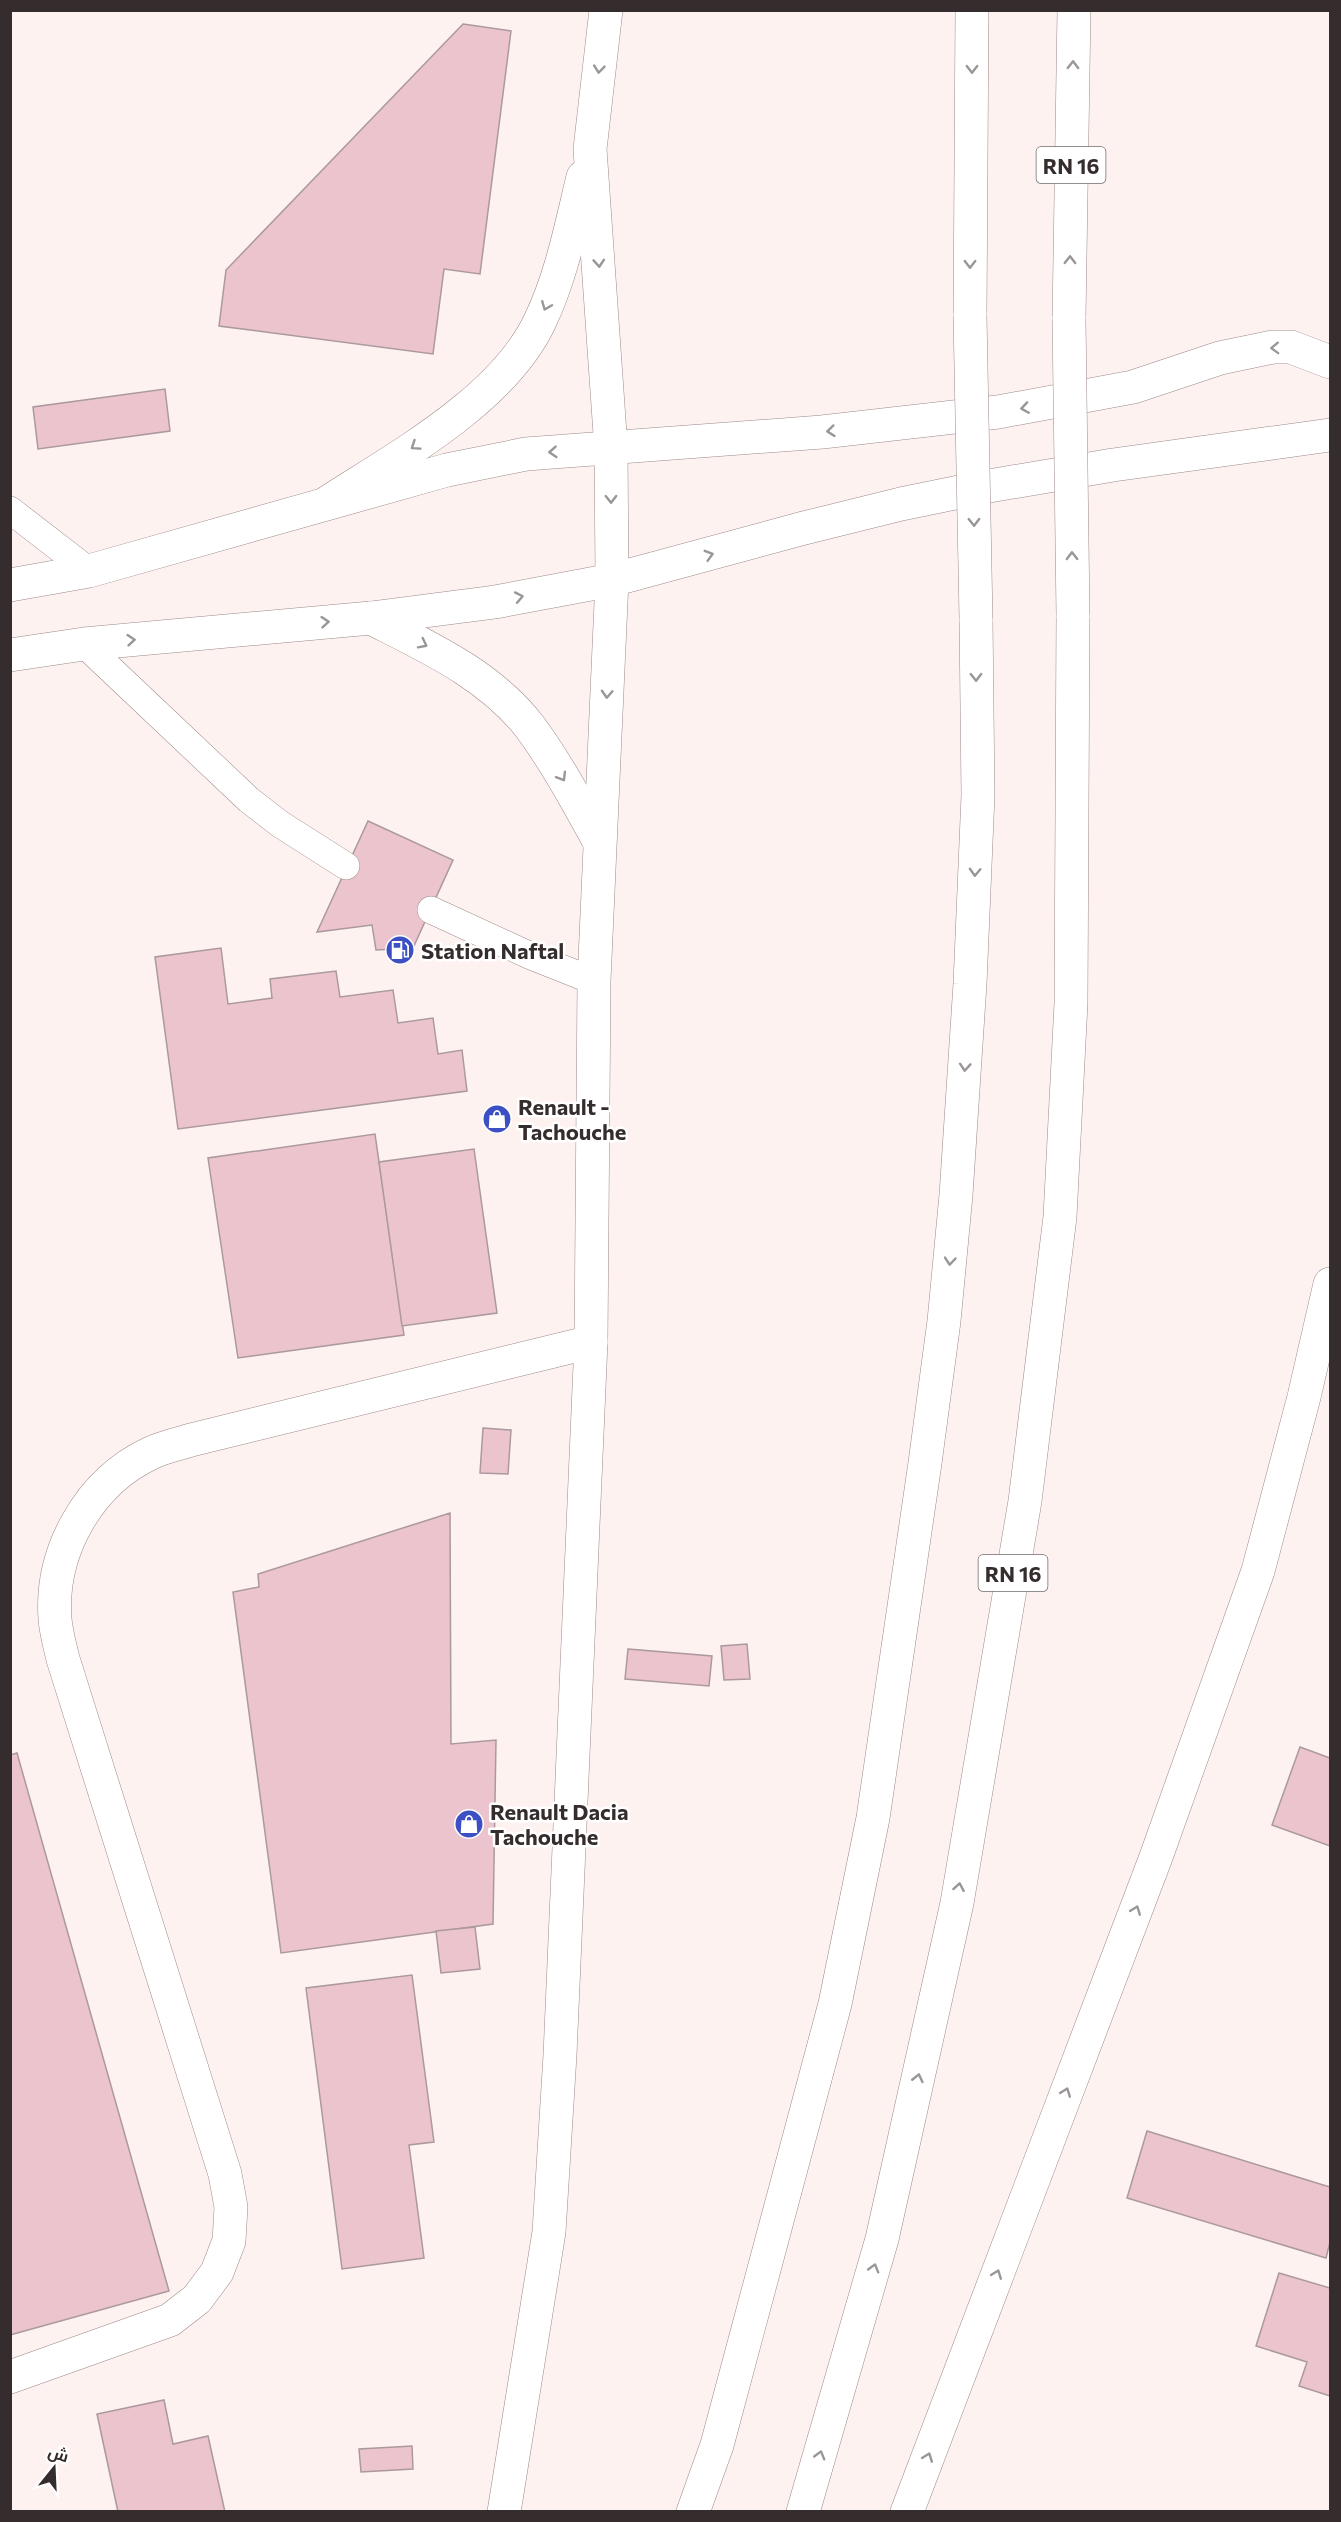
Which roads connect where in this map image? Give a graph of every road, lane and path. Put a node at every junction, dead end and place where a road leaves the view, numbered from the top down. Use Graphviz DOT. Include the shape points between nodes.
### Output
graph roads {
  1 [pos="606,10"];
  2 [pos="972,10"];
  3 [pos="1074,10"];
  4 [pos="590,149"];
  5 [pos="1330,362"];
  6 [pos="1330,435"];
  7 [pos="611,448"];
  8 [pos="328,502"];
  9 [pos="10,510"];
  10 [pos="89,571"];
  11 [pos="612,580"];
  12 [pos="10,585"];
  13 [pos="371,618"];
  14 [pos="84,644"];
  15 [pos="10,655"];
  16 [pos="599,841"];
  17 [pos="346,866"];
  18 [pos="431,910"];
  19 [pos="594,981"];
  20 [pos="1330,1284"];
  21 [pos="591,1342"];
  22 [pos="10,2377"];
  23 [pos="504,2511"];
  24 [pos="693,2511"];
  25 [pos="804,2511"];
  26 [pos="907,2511"];
  1 -- 4 [label="main road, one-way"];
  2 -- 24 [label="main road, one-way, bridge" via="970,316 978,795 970,984 944,1321 876,1795 835,2004 717,2445"];
  25 -- 3 [label="main road, RN 16, one-way, bridge" via="882,2239 957,1903 1026,1501 1060,1217 1071,1003 1073,615 1069,319"];
  4 -- 7 [label="main road, one-way"];
  4 -- 8 [label="main road, one-way" via="558,277 530,339 495,383 463,410"];
  5 -- 7 [label="main road, one-way" via="1291,348 1273,347 1220,358 1133,387 1009,411 822,432"];
  11 -- 6 [label="main road, one-way" via="804,528 967,491 1113,465"];
  7 -- 8 [label="main road, one-way" via="526,453"];
  7 -- 11 [label="main road, one-way"];
  8 -- 10 [label="main road"];
  9 -- 10 [label="lane"];
  10 -- 12 [label="main road"];
  13 -- 11 [label="main road, one-way" via="495,602"];
  11 -- 16 [label="main road, one-way"];
  14 -- 13 [label="main road, one-way"];
  13 -- 16 [label="main road, one-way" via="441,653 473,674 529,725"];
  14 -- 15 [label="main road"];
  14 -- 17 [label="lane" via="249,800"];
  16 -- 19 [label="main road"];
  18 -- 19 [label="lane"];
  19 -- 21 [label="main road"];
  26 -- 20 [label="main road, one-way" via="1156,1857 1258,1571"];
  21 -- 22 [label="main road" via="151,1453 117,1474 88,1504 68,1539 56,1579 55,1619 63,1659 225,2174 231,2207 229,2241 217,2272 197,2299 170,2320"];
  21 -- 23 [label="main road" via="549,2232"];
}
